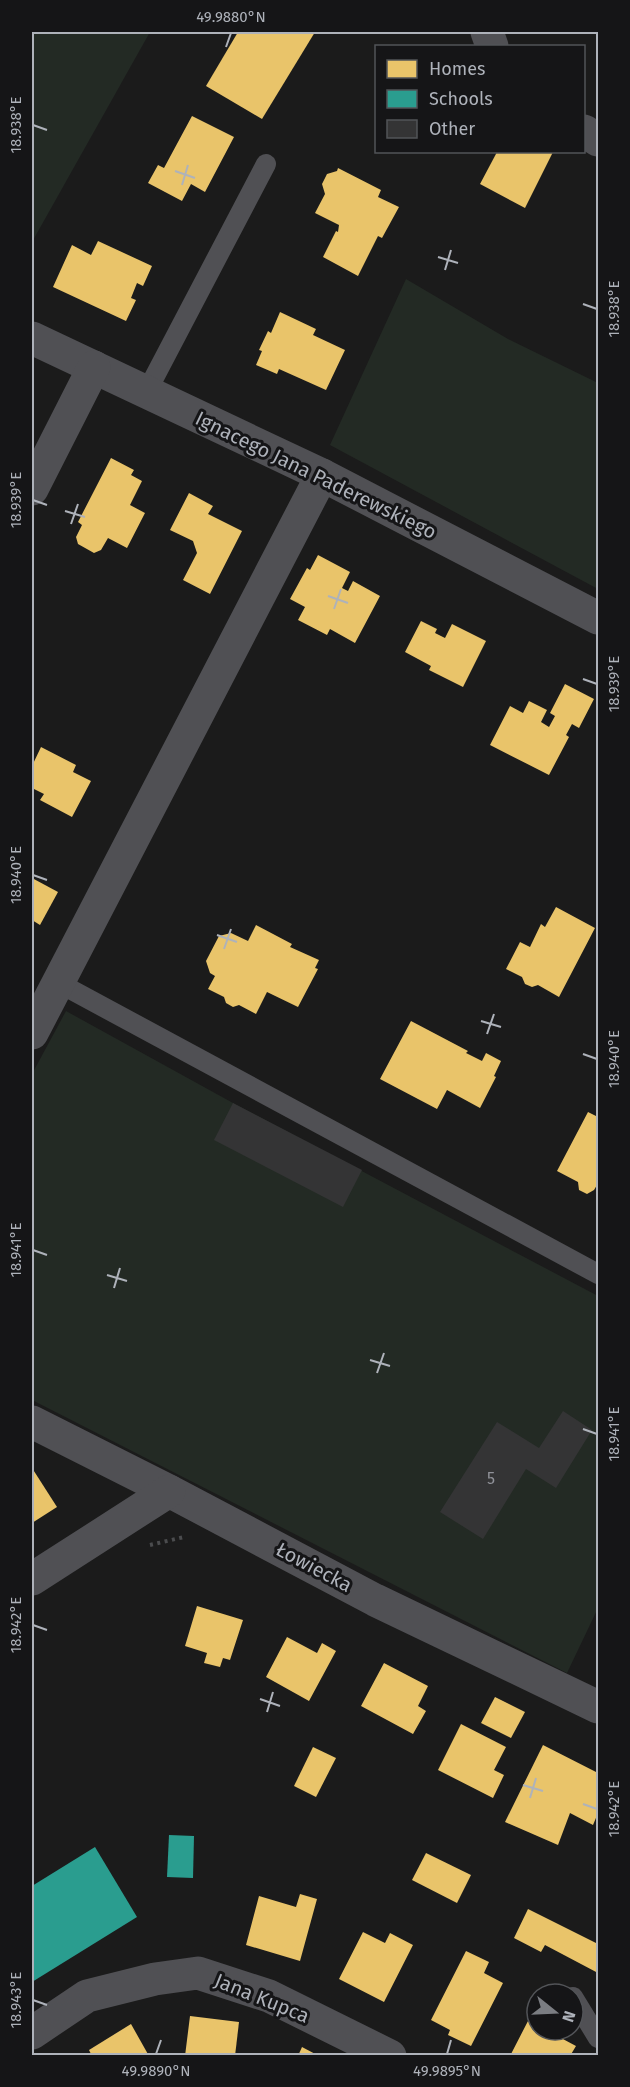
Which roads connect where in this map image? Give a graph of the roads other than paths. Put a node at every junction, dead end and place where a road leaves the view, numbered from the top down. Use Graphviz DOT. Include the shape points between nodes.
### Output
graph roads {
  1 [pos="585,132"];
  2 [pos="598,140"];
  3 [pos="266,164"];
  4 [pos="32,338"];
  5 [pos="94,367"];
  6 [pos="146,393"];
  7 [pos="322,475"];
  8 [pos="32,489"];
  9 [pos="598,618"];
  10 [pos="57,982"];
  11 [pos="32,1033"];
  12 [pos="598,1274"];
  13 [pos="32,1422"];
  14 [pos="169,1491"];
  15 [pos="32,1579"];
  16 [pos="598,1707"];
  17 [pos="585,2017"];
  18 [pos="32,2033"];
  19 [pos="598,2039"];
  20 [pos="390,2055"];
  21 [pos="591,2055"];
  1 -- 2 [label="street"];
  3 -- 6 [label="lane"];
  4 -- 5 [label="street, Ignacego Jana Paderewskiego"];
  5 -- 6 [label="street, Ignacego Jana Paderewskiego"];
  5 -- 8 [label="street"];
  6 -- 7 [label="street, Ignacego Jana Paderewskiego"];
  7 -- 9 [label="street, Ignacego Jana Paderewskiego"];
  7 -- 10 [label="street"];
  10 -- 11 [label="street"];
  10 -- 12 [label="lane"];
  13 -- 14 [label="street, Łowiecka"];
  14 -- 15 [label="street"];
  14 -- 16 [label="street, Łowiecka" via="375,1600"];
  17 -- 19 [label="lane"];
  18 -- 20 [label="street, Jana Kupca" via="87,1996 155,1978 198,1973 269,1996"];
  19 -- 21 [label="lane"];
}
